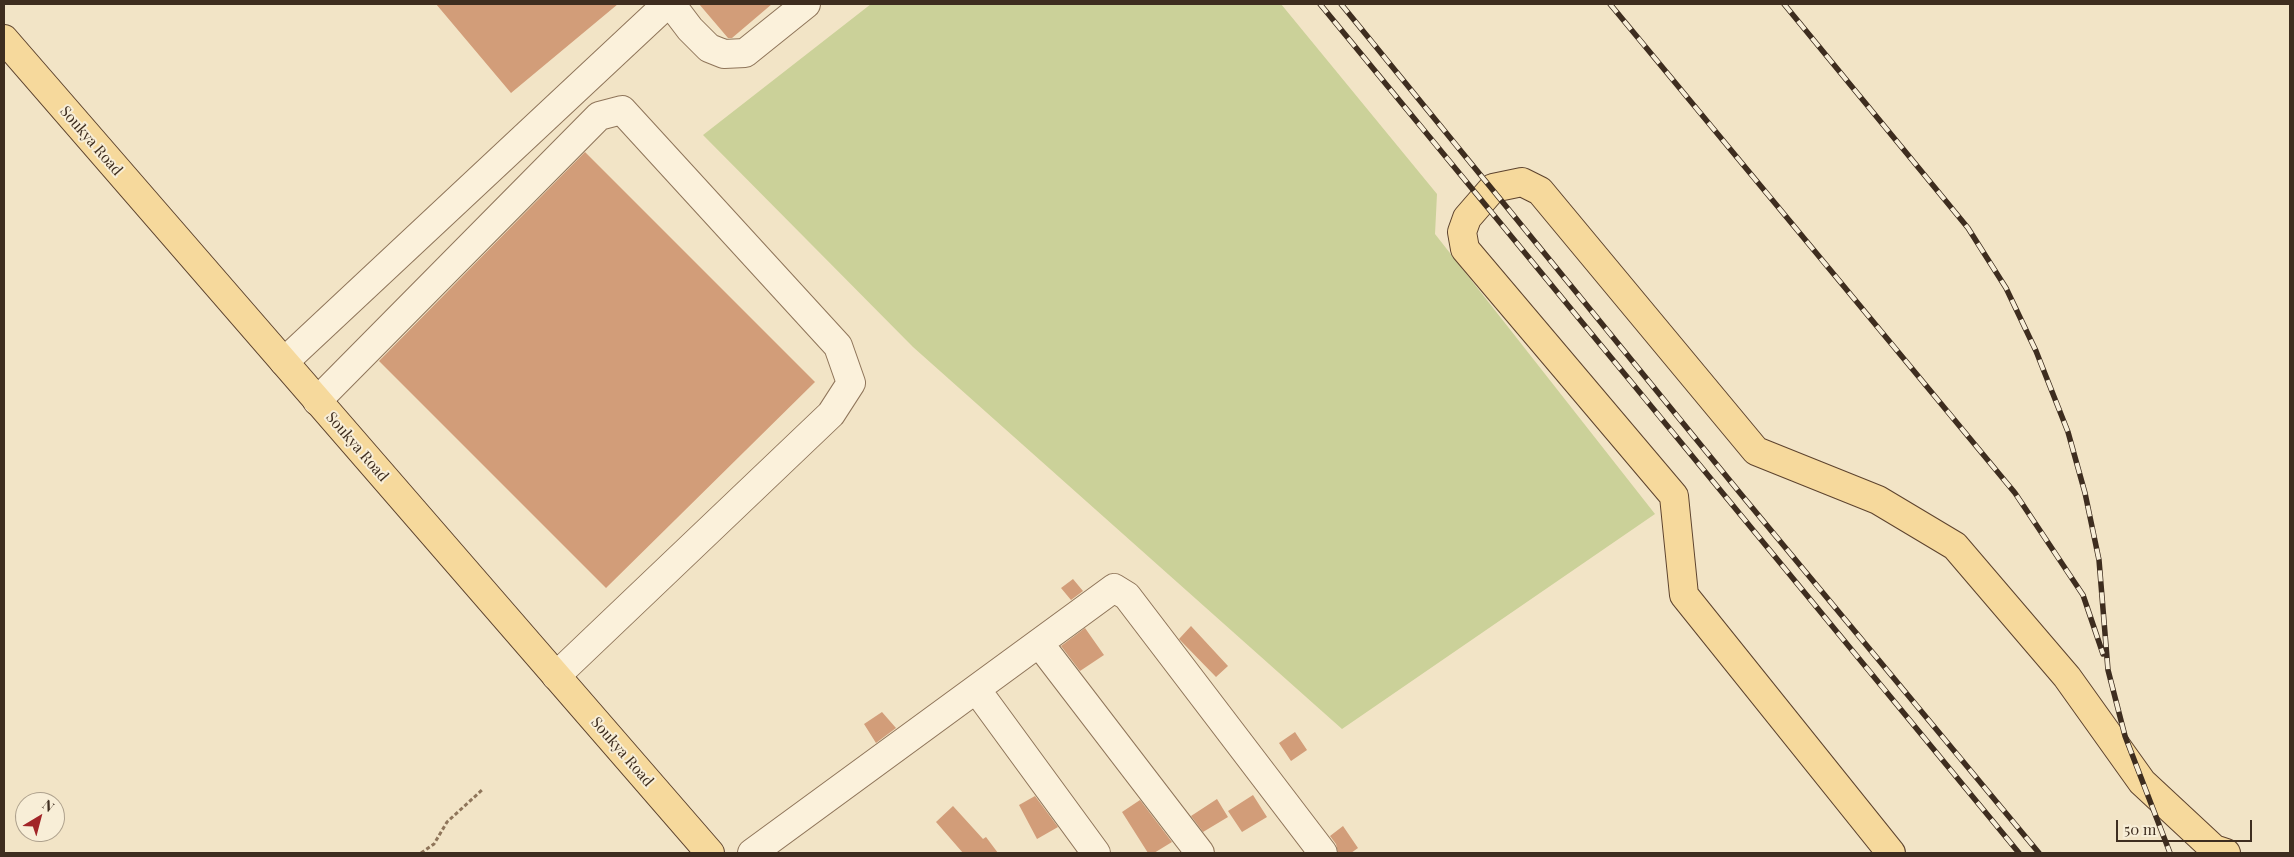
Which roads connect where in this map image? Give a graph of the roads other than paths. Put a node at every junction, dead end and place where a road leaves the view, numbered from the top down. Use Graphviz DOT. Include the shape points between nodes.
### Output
graph roads {
  1 [pos="667,4"];
  2 [pos="671,4"];
  3 [pos="806,4"];
  4 [pos="4,40"];
  5 [pos="284,362"];
  6 [pos="317,401"];
  7 [pos="1039,643"];
  8 [pos="556,676"];
  9 [pos="976,689"];
  10 [pos="710,853"];
  11 [pos="752,853"];
  12 [pos="1096,853"];
  13 [pos="1200,853"];
  14 [pos="1323,853"];
  15 [pos="1891,853"];
  16 [pos="2226,853"];
  1 -- 5 [label="street"];
  2 -- 3 [label="street" via="709,48 724,54 745,53"];
  4 -- 5 [label="main road, Soukya Road"];
  5 -- 6 [label="main road, Soukya Road"];
  6 -- 8 [label="main road, Soukya Road"];
  6 -- 8 [label="street" via="599,116 622,110 838,346 851,383 830,414"];
  7 -- 9 [label="street"];
  7 -- 13 [label="street"];
  7 -- 14 [label="street" via="1114,588 1127,596"];
  8 -- 10 [label="main road, Soukya Road"];
  9 -- 11 [label="street"];
  9 -- 12 [label="street"];
  15 -- 16 [label="main road" via="1684,595 1674,496 1465,249 1462,232 1467,218 1493,188 1522,182 1540,191 1756,451 1878,500 1955,546 2067,676 2142,782 2214,848"];
}
